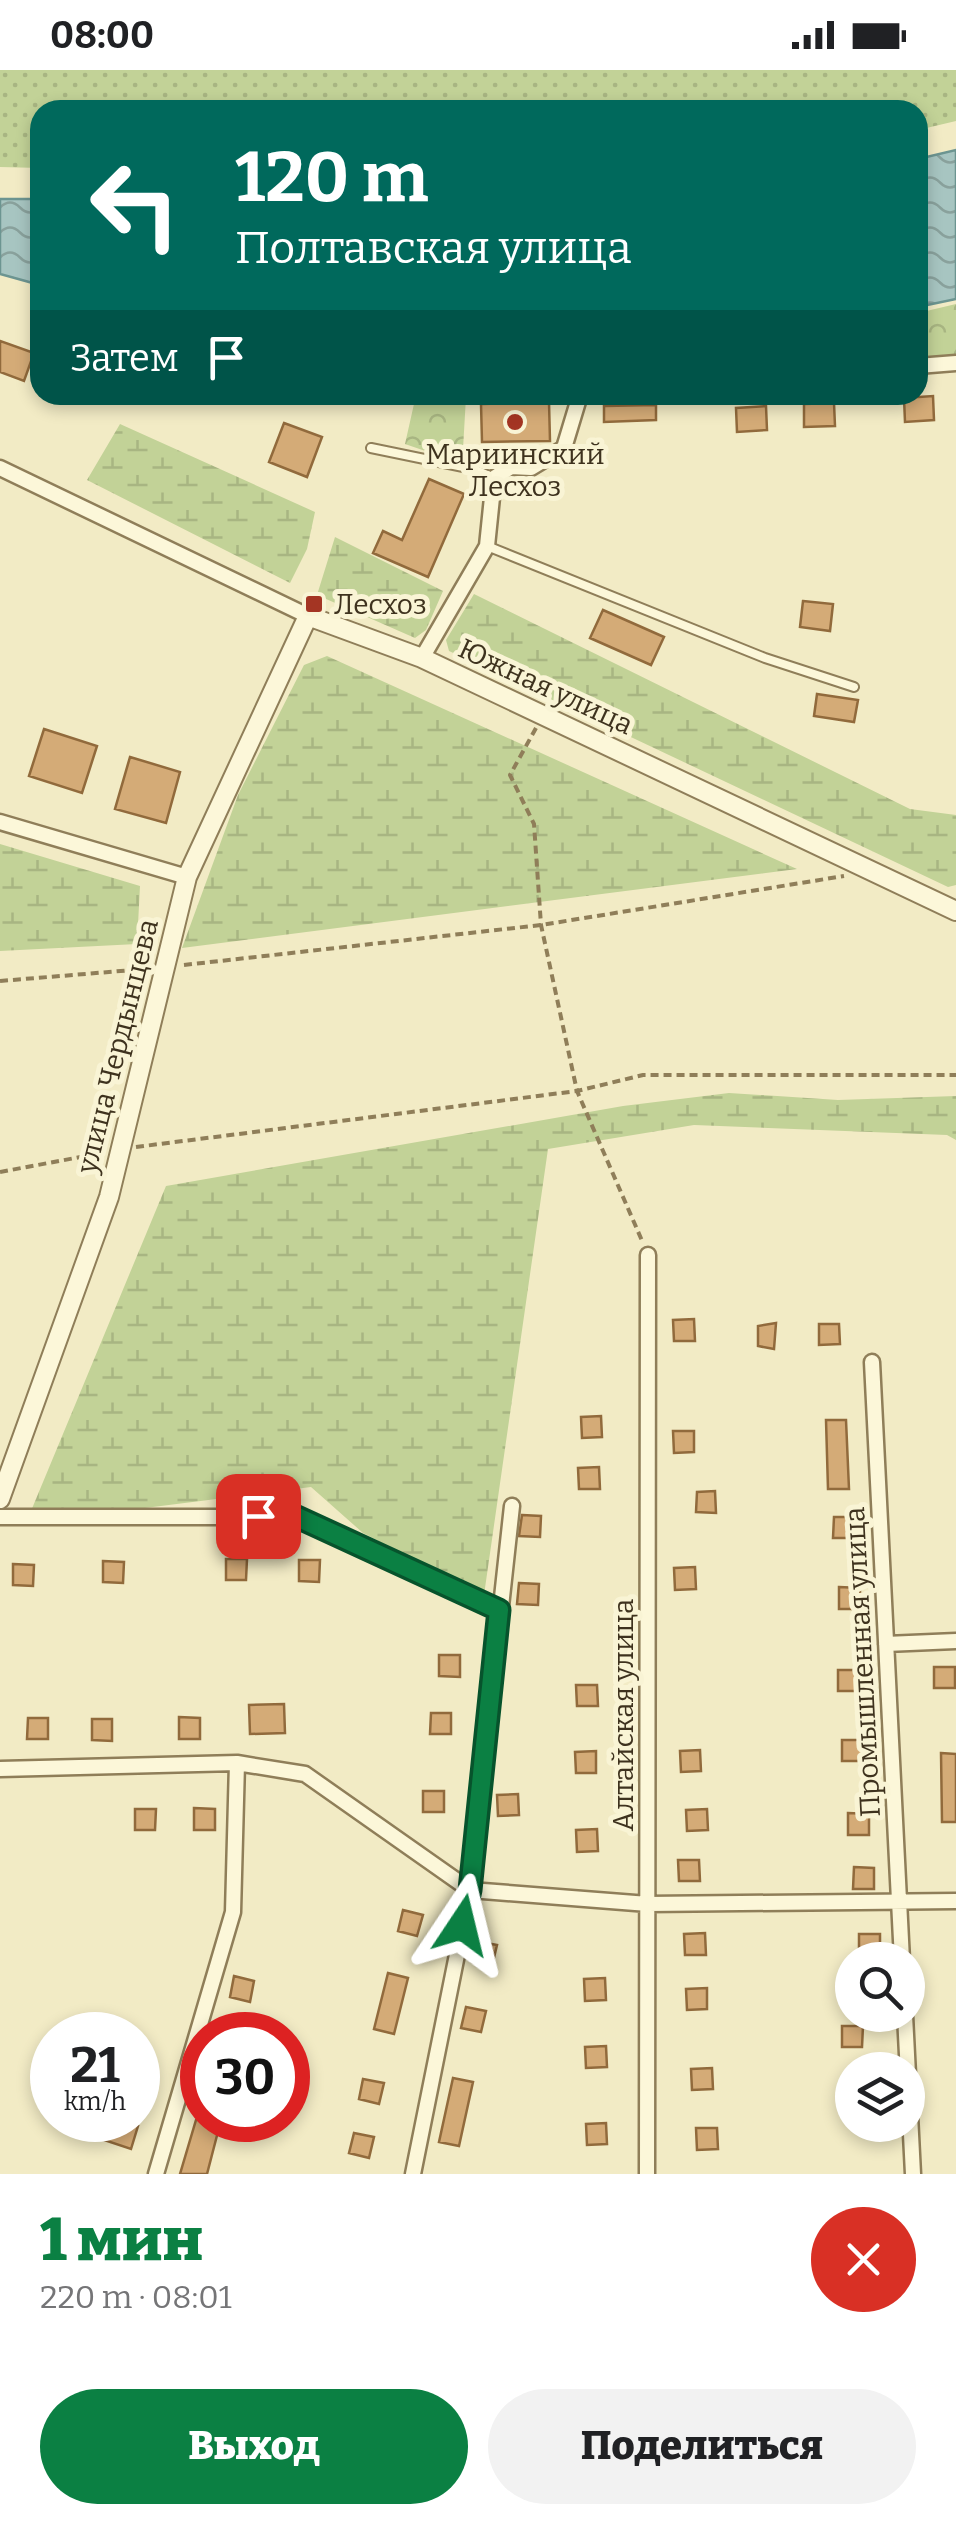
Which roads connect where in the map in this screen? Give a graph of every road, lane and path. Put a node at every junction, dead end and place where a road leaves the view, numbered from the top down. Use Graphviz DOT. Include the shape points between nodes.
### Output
graph roads {
  1 [pos="956,363"];
  2 [pos="928,365"];
  3 [pos="577,405"];
  4 [pos="372,448"];
  5 [pos="0,468"];
  6 [pos="494,478"];
  7 [pos="487,546"];
  8 [pos="308,616"];
  9 [pos="422,658"];
  10 [pos="854,687"];
  11 [pos="543,715"];
  12 [pos="0,822"];
  13 [pos="873,872"];
  14 [pos="187,877"];
  15 [pos="956,911"];
  16 [pos="541,925"];
  17 [pos="165,967"];
  18 [pos="0,980"];
  19 [pos="956,1075"];
  20 [pos="577,1090"];
  21 [pos="120,1150"];
  22 [pos="0,1172"];
  23 [pos="648,1255"];
  24 [pos="872,1362"];
  25 [pos="0,1499"];
  26 [pos="512,1506"];
  27 [pos="0,1517"];
  28 [pos="499,1610"];
  29 [pos="956,1641"];
  30 [pos="886,1644"];
  31 [pos="236,1763"];
  32 [pos="0,1769"];
  33 [pos="470,1890"];
  34 [pos="899,1900"];
  35 [pos="956,1901"];
  36 [pos="648,1904"];
  37 [pos="901,1942"];
  38 [pos="906,2032"];
  39 [pos="156,2174"];
  40 [pos="412,2174"];
  41 [pos="648,2174"];
  42 [pos="913,2174"];
  1 -- 2 [label="street"];
  3 -- 6 [label="street" via="564,448 531,468 510,467"];
  4 -- 6 [label="lane"];
  5 -- 8 [label="street, Южная улица"];
  6 -- 7 [label="street"];
  7 -- 9 [label="street"];
  7 -- 10 [label="lane" via="730,645"];
  8 -- 9 [label="street, Южная улица"];
  8 -- 14 [label="street, улица Чердынцева"];
  9 -- 11 [label="street, Южная улица"];
  11 -- 13 [label="street, Южная улица"];
  11 -- 16 [label="path" via="510,775 534,824"];
  12 -- 14 [label="street"];
  13 -- 15 [label="street, Южная улица"];
  13 -- 16 [label="path"];
  14 -- 17 [label="street, улица Чердынцева"];
  16 -- 17 [label="path"];
  16 -- 20 [label="path"];
  17 -- 18 [label="path"];
  17 -- 21 [label="street, улица Чердынцева"];
  19 -- 20 [label="path" via="642,1075"];
  20 -- 21 [label="path"];
  20 -- 23 [label="path"];
  21 -- 22 [label="path"];
  21 -- 25 [label="street, улица Чердынцева"];
  23 -- 36 [label="street, Алтайская улица"];
  24 -- 30 [label="street, Промышленная улица"];
  26 -- 28 [label="street"];
  27 -- 28 [label="street" via="295,1516"];
  28 -- 33 [label="street"];
  29 -- 30 [label="street"];
  30 -- 34 [label="street, Промышленная улица"];
  31 -- 32 [label="street"];
  31 -- 33 [label="street" via="306,1774"];
  31 -- 39 [label="street" via="233,1912"];
  33 -- 36 [label="street"];
  33 -- 40 [label="street"];
  34 -- 35 [label="street"];
  34 -- 36 [label="street"];
  34 -- 37 [label="street, Промышленная улица"];
  36 -- 41 [label="street, Алтайская улица"];
  38 -- 42 [label="street"];
}
